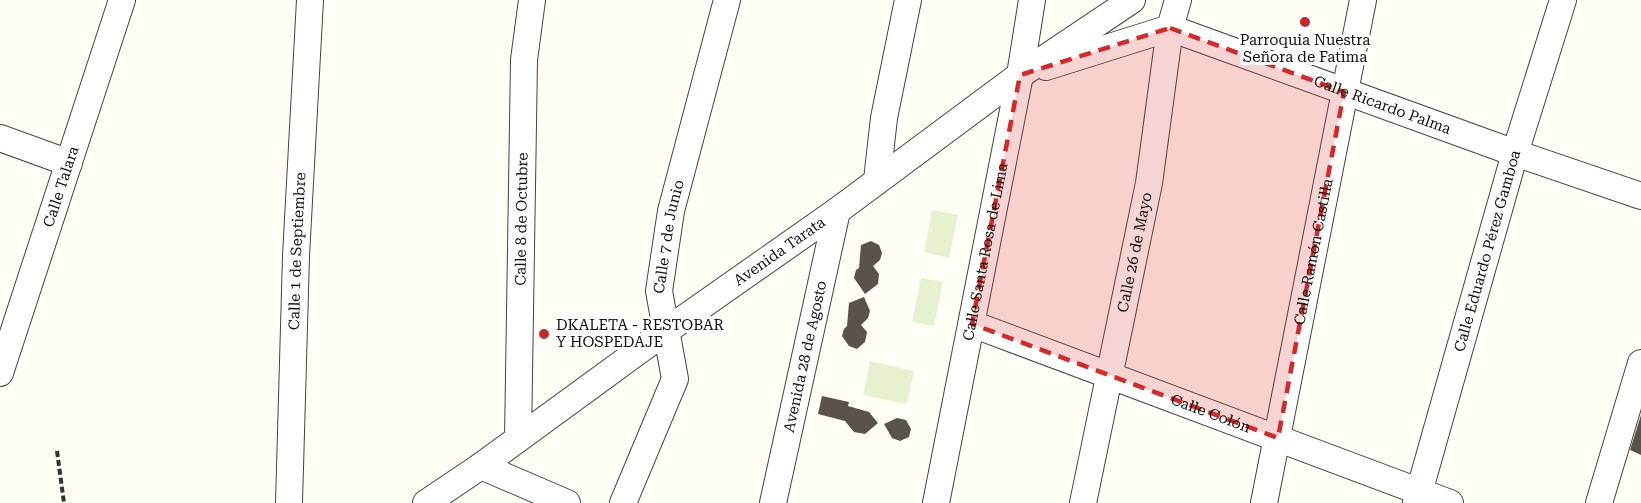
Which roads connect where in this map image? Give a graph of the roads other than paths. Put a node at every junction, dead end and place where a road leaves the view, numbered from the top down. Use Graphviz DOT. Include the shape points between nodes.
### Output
graph roads {
  1 [pos="122,0"];
  2 [pos="310,0"];
  3 [pos="532,0"];
  4 [pos="727,0"];
  5 [pos="908,0"];
  6 [pos="1032,0"];
  7 [pos="1132,0"];
  8 [pos="1178,0"];
  9 [pos="1363,0"];
  10 [pos="1563,0"];
  11 [pos="1170,28"];
  12 [pos="1020,75"];
  13 [pos="1344,92"];
  14 [pos="0,138"];
  15 [pos="1515,153"];
  16 [pos="69,163"];
  17 [pos="877,180"];
  18 [pos="1641,196"];
  19 [pos="837,211"];
  20 [pos="972,324"];
  21 [pos="666,331"];
  22 [pos="1641,363"];
  23 [pos="0,373"];
  24 [pos="1108,375"];
  25 [pos="518,438"];
  26 [pos="1278,438"];
  27 [pos="481,466"];
  28 [pos="1418,497"];
  29 [pos="289,503"];
  30 [pos="426,503"];
  31 [pos="567,503"];
  32 [pos="623,503"];
  33 [pos="773,503"];
  34 [pos="936,503"];
  35 [pos="1083,503"];
  36 [pos="1264,503"];
  37 [pos="1450,503"];
  38 [pos="1599,503"];
  1 -- 16 [label="street, Calle Talara"];
  2 -- 29 [label="street, Calle 1 de Septiembre" via="296,256"];
  3 -- 25 [label="street, Calle 8 de Octubre" via="524,60"];
  4 -- 21 [label="street, Calle 7 de Junio" via="671,211 659,291"];
  5 -- 17 [label="street" via="884,118"];
  6 -- 12 [label="street, Calle Santa Rosa de Lima"];
  7 -- 12 [label="street, Avenida Tarata"];
  8 -- 11 [label="street, Calle 26 de Mayo"];
  9 -- 13 [label="street, Calle Ramón Castilla"];
  10 -- 15 [label="street, Calle Eduardo Pérez Gamboa"];
  11 -- 12 [label="street"];
  11 -- 13 [label="street, Calle Ricardo Palma"];
  11 -- 24 [label="street, Calle 26 de Mayo" via="1149,183"];
  12 -- 17 [label="street, Avenida Tarata"];
  12 -- 20 [label="street, Calle Santa Rosa de Lima"];
  13 -- 15 [label="street, Calle Ricardo Palma"];
  13 -- 26 [label="street, Calle Ramón Castilla"];
  14 -- 16 [label="street"];
  15 -- 18 [label="street, Calle Ricardo Palma"];
  15 -- 28 [label="street, Calle Eduardo Pérez Gamboa"];
  16 -- 23 [label="street, Calle Talara"];
  17 -- 19 [label="street, Avenida Tarata"];
  19 -- 21 [label="street, Avenida Tarata"];
  19 -- 33 [label="street, Avenida 28 de Agosto"];
  20 -- 24 [label="street, Calle Colón"];
  20 -- 34 [label="street, Calle Santa Rosa de Lima"];
  21 -- 25 [label="street, Avenida Tarata"];
  21 -- 32 [label="street, Calle 7 de Junio" via="675,379"];
  22 -- 38 [label="street"];
  24 -- 26 [label="street, Calle Colón"];
  24 -- 35 [label="street, Calle 26 de Mayo"];
  25 -- 27 [label="street, Avenida Tarata"];
  26 -- 28 [label="street, Calle Colón"];
  26 -- 36 [label="street, Calle Ramón Castilla"];
  27 -- 30 [label="street, Avenida Tarata"];
  27 -- 31 [label="street"];
  28 -- 37 [label="street, Calle Colón"];
}
